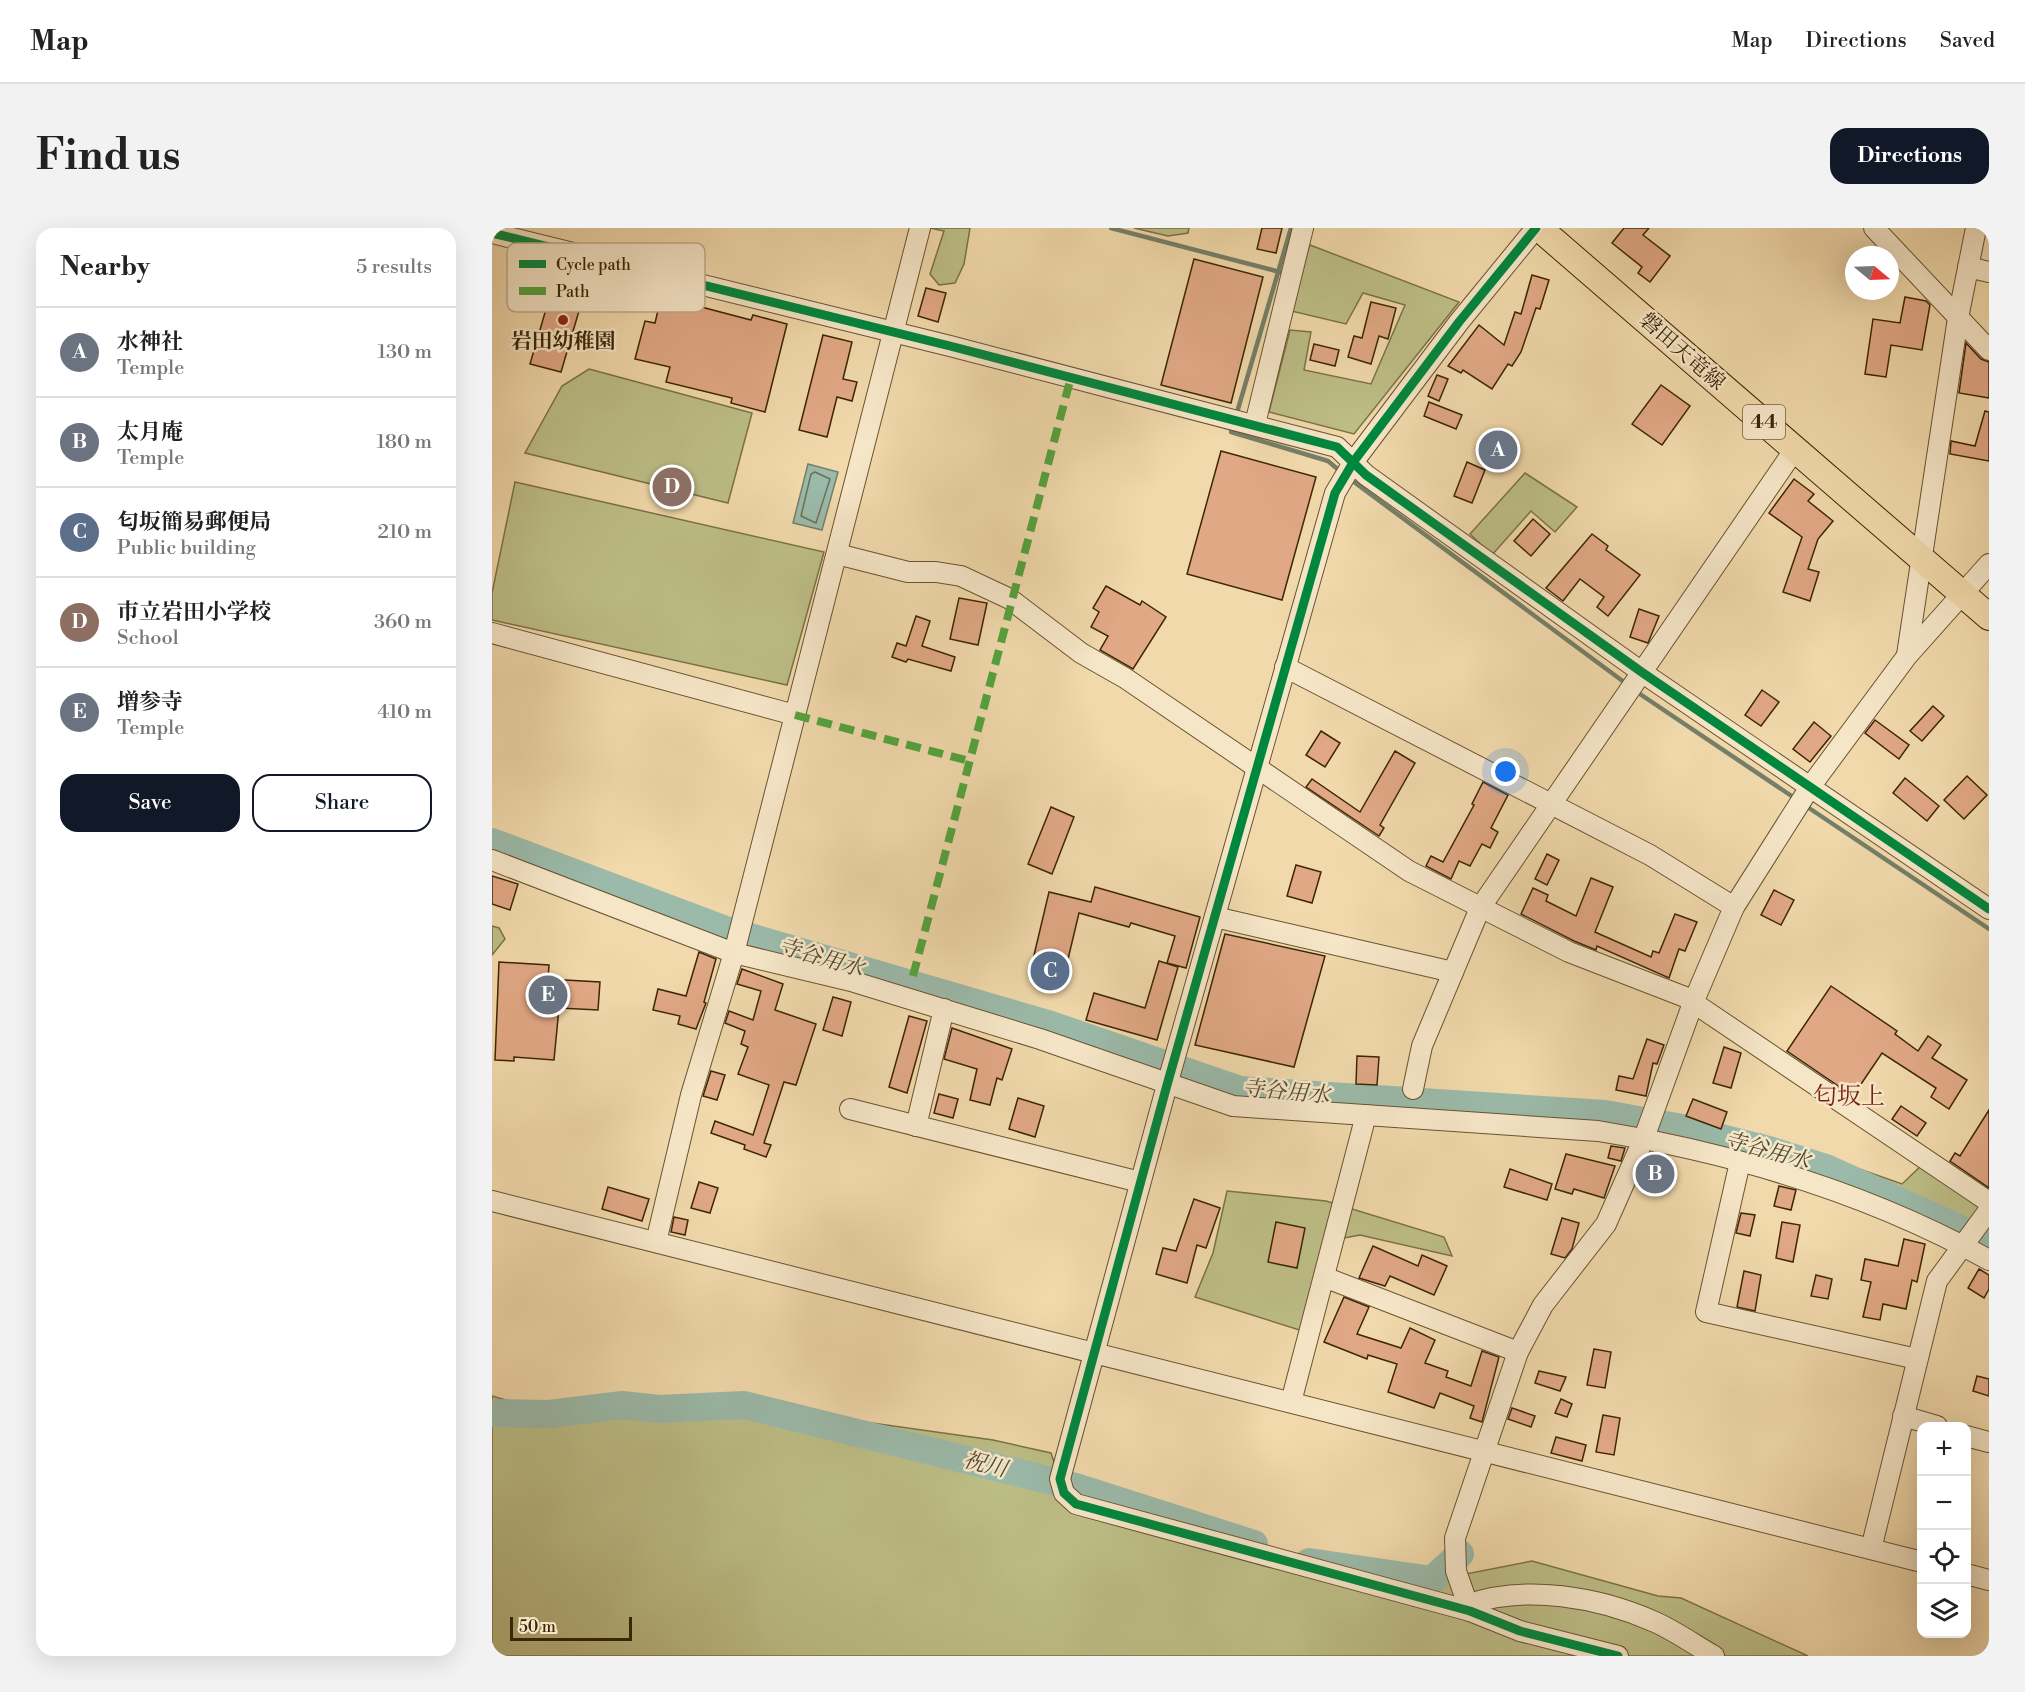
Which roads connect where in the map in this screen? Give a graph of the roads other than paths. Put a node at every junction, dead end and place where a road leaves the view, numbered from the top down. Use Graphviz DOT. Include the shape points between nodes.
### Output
graph roads {
  1 [pos="921,228"];
  2 [pos="1303,228"];
  3 [pos="1537,228"];
  4 [pos="1874,228"];
  5 [pos="1976,228"];
  6 [pos="492,233"];
  7 [pos="532,243"];
  8 [pos="1968,267"];
  9 [pos="1989,272"];
  10 [pos="705,286"];
  11 [pos="1958,318"];
  12 [pos="894,333"];
  13 [pos="1989,350"];
  14 [pos="1255,424"];
  15 [pos="1795,449"];
  16 [pos="1354,461"];
  17 [pos="837,554"];
  18 [pos="1923,562"];
  19 [pos="1989,564"];
  20 [pos="1963,594"];
  21 [pos="1989,617"];
  22 [pos="492,633"];
  23 [pos="1907,656"];
  24 [pos="1285,667"];
  25 [pos="1642,673"];
  26 [pos="795,715"];
  27 [pos="1258,770"];
  28 [pos="1810,787"];
  29 [pos="1553,803"];
  30 [pos="492,860"];
  31 [pos="1734,907"];
  32 [pos="1480,908"];
  33 [pos="1989,909"];
  34 [pos="1215,917"];
  35 [pos="734,953"];
  36 [pos="1453,972"];
  37 [pos="1693,1003"];
  38 [pos="944,1009"];
  39 [pos="1167,1084"];
  40 [pos="1413,1089"];
  41 [pos="850,1109"];
  42 [pos="1366,1115"];
  43 [pos="916,1126"];
  44 [pos="1644,1138"];
  45 [pos="1740,1162"];
  46 [pos="1140,1182"];
  47 [pos="492,1201"];
  48 [pos="1989,1202"];
  49 [pos="1989,1210"];
  50 [pos="656,1242"];
  51 [pos="1962,1245"];
  52 [pos="1989,1260"];
  53 [pos="1324,1277"];
  54 [pos="1518,1352"];
  55 [pos="1094,1353"];
  56 [pos="1917,1359"];
  57 [pos="1291,1402"];
  58 [pos="1903,1416"];
  59 [pos="1923,1422"];
  60 [pos="1971,1437"];
  61 [pos="1989,1442"];
  62 [pos="1483,1450"];
  63 [pos="1871,1549"];
  64 [pos="1917,1561"];
  65 [pos="1971,1575"];
  66 [pos="1989,1580"];
  67 [pos="1469,1608"];
  68 [pos="1618,1656"];
  69 [pos="1714,1656"];
  1 -- 12 [label="street"];
  2 -- 14 [label="street"];
  3 -- 15 [label="main road, 磐田天竜線 / 44"];
  3 -- 16 [label="street" via="1459,322"];
  4 -- 11 [label="street"];
  5 -- 8 [label="street"];
  6 -- 7 [label="street"];
  8 -- 9 [label="street"];
  8 -- 11 [label="street"];
  10 -- 12 [label="street"];
  11 -- 13 [label="street"];
  11 -- 18 [label="street"];
  12 -- 14 [label="street"];
  12 -- 17 [label="street"];
  14 -- 16 [label="street" via="1337,447"];
  15 -- 18 [label="main road, 磐田天竜線 / 44"];
  15 -- 25 [label="street"];
  16 -- 24 [label="street" via="1335,493"];
  16 -- 25 [label="street" via="1366,475"];
  17 -- 26 [label="street"];
  17 -- 27 [label="street" via="908,572 961,576 989,588"];
  18 -- 20 [label="main road, 磐田天竜線 / 44"];
  18 -- 23 [label="street"];
  19 -- 20 [label="street"];
  20 -- 21 [label="main road, 磐田天竜線 / 44"];
  20 -- 23 [label="street"];
  22 -- 26 [label="street"];
  23 -- 28 [label="street"];
  24 -- 27 [label="street"];
  24 -- 29 [label="street"];
  25 -- 28 [label="street"];
  25 -- 29 [label="street"];
  26 -- 35 [label="street"];
  27 -- 32 [label="street" via="1409,871"];
  27 -- 34 [label="street"];
  28 -- 31 [label="street"];
  28 -- 33 [label="street"];
  29 -- 31 [label="street" via="1657,859"];
  29 -- 32 [label="street"];
  30 -- 35 [label="street"];
  31 -- 37 [label="street"];
  32 -- 36 [label="street"];
  32 -- 37 [label="street" via="1569,952"];
  34 -- 36 [label="street"];
  34 -- 39 [label="street"];
  35 -- 38 [label="street" via="851,981"];
  35 -- 50 [label="street" via="690,1095"];
  36 -- 40 [label="street" via="1422,1046"];
  37 -- 44 [label="street"];
  37 -- 48 [label="street"];
  38 -- 39 [label="street"];
  38 -- 43 [label="street"];
  39 -- 42 [label="street" via="1233,1106"];
  39 -- 46 [label="street"];
  41 -- 43 [label="street"];
  42 -- 44 [label="street" via="1598,1131"];
  42 -- 53 [label="street"];
  43 -- 46 [label="street"];
  44 -- 45 [label="street"];
  44 -- 54 [label="street" via="1606,1224 1544,1305"];
  45 -- 51 [label="street" via="1849,1194"];
  45 -- 56 [label="street" via="1706,1312"];
  46 -- 55 [label="street"];
  47 -- 50 [label="street"];
  49 -- 51 [label="street"];
  50 -- 55 [label="street"];
  51 -- 52 [label="street"];
  51 -- 56 [label="street" via="1936,1281"];
  53 -- 54 [label="street"];
  53 -- 57 [label="street"];
  54 -- 62 [label="street"];
  55 -- 57 [label="street"];
  55 -- 67 [label="street" via="1060,1479 1064,1493 1076,1504"];
  56 -- 58 [label="street"];
  57 -- 62 [label="street"];
  58 -- 59 [label="street"];
  58 -- 63 [label="street"];
  60 -- 61 [label="street"];
  62 -- 63 [label="street"];
  62 -- 67 [label="street" via="1455,1538 1456,1571"];
  63 -- 64 [label="street"];
  65 -- 66 [label="street"];
  67 -- 68 [label="street" via="1520,1631"];
  67 -- 69 [label="street" via="1492,1596 1586,1599 1655,1622"];
}
